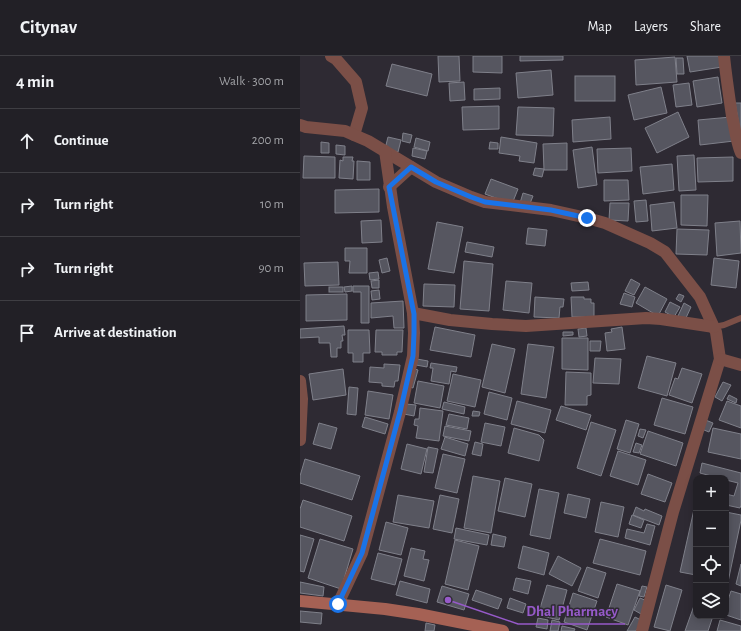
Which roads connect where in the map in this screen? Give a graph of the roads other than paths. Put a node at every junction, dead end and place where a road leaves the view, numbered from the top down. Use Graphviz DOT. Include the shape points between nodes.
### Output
graph roads {
  1 [pos="331,56"];
  2 [pos="724,56"];
  3 [pos="300,125"];
  4 [pos="354,135"];
  5 [pos="385,151"];
  6 [pos="741,153"];
  7 [pos="411,167"];
  8 [pos="389,187"];
  9 [pos="414,314"];
  10 [pos="741,318"];
  11 [pos="714,327"];
  12 [pos="720,359"];
  13 [pos="741,365"];
  14 [pos="300,381"];
  15 [pos="300,440"];
  16 [pos="300,601"];
  17 [pos="338,604"];
  18 [pos="503,631"];
  19 [pos="642,631"];
  1 -- 4 [label="street" via="356,82 362,108"];
  2 -- 6 [label="street" via="737,143"];
  3 -- 4 [label="street" via="345,131"];
  4 -- 5 [label="street"];
  5 -- 7 [label="street"];
  5 -- 8 [label="street"];
  7 -- 8 [label="street"];
  7 -- 11 [label="street" via="436,182 485,202 551,210 587,218 650,243 665,252 700,297"];
  8 -- 9 [label="street"];
  9 -- 11 [label="street" via="526,326 646,318"];
  9 -- 17 [label="street" via="413,356 400,412 362,553"];
  10 -- 11 [label="lane"];
  11 -- 12 [label="street"];
  12 -- 13 [label="street"];
  12 -- 19 [label="street" via="673,512"];
  14 -- 15 [label="street"];
  16 -- 17 [label="street"];
  17 -- 18 [label="street" via="418,614"];
}
